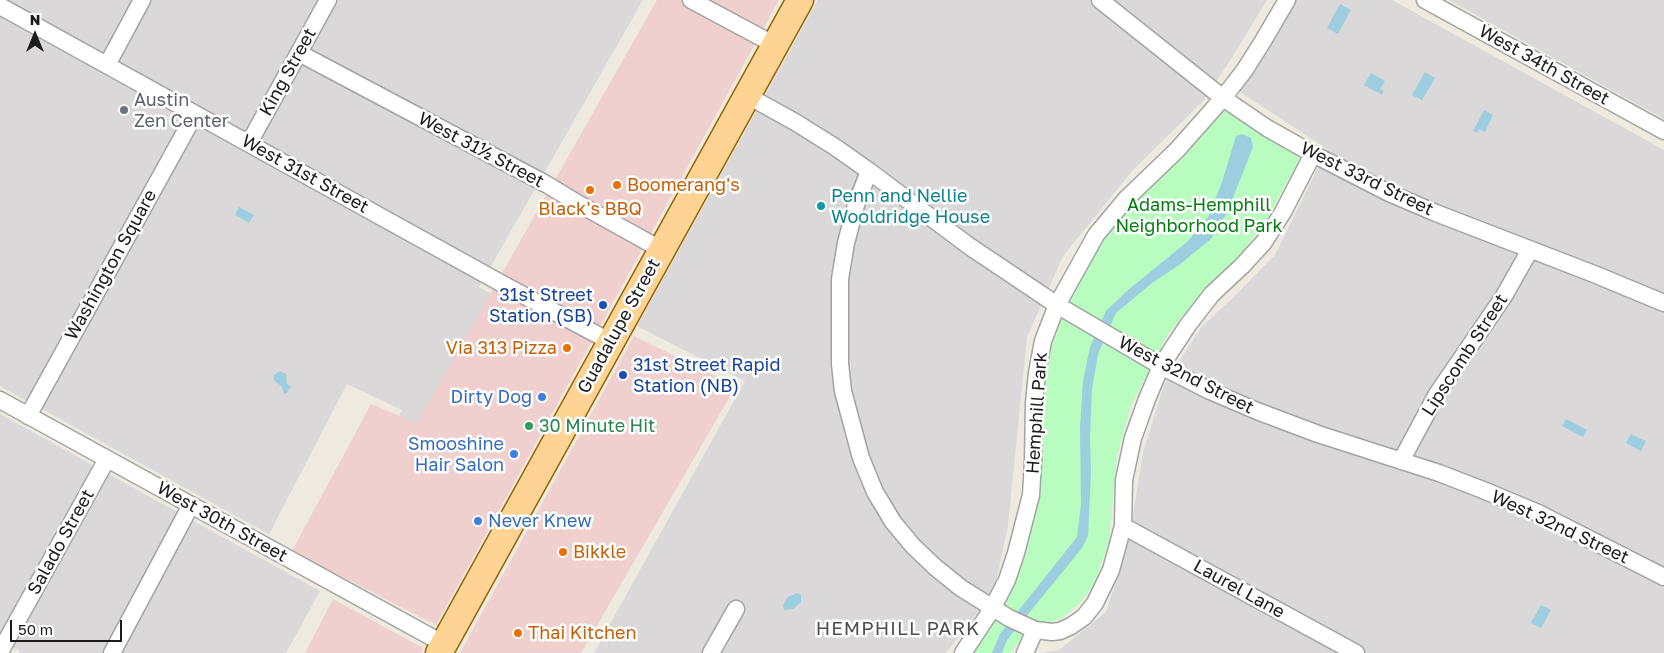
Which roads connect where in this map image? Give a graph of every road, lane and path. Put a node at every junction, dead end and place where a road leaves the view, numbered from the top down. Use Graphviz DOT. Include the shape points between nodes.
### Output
graph roads {
  1 [pos="142,0"];
  2 [pos="328,0"];
  3 [pos="691,0"];
  4 [pos="800,0"];
  5 [pos="1100,0"];
  6 [pos="1287,0"];
  7 [pos="1425,0"];
  8 [pos="0,6"];
  9 [pos="775,45"];
  10 [pos="299,53"];
  11 [pos="107,65"];
  12 [pos="748,96"];
  13 [pos="1222,98"];
  14 [pos="195,114"];
  15 [pos="1664,131"];
  16 [pos="249,143"];
  17 [pos="1313,154"];
  18 [pos="869,170"];
  19 [pos="662,250"];
  20 [pos="1530,250"];
  21 [pos="1664,303"];
  22 [pos="1057,305"];
  23 [pos="612,342"];
  24 [pos="1161,366"];
  25 [pos="0,400"];
  26 [pos="28,416"];
  27 [pos="107,459"];
  28 [pos="1401,461"];
  29 [pos="191,505"];
  30 [pos="1123,526"];
  31 [pos="1664,577"];
  32 [pos="736,609"];
  33 [pos="992,609"];
  34 [pos="1022,624"];
  35 [pos="442,648"];
  36 [pos="0,652"];
  37 [pos="112,653"];
  38 [pos="711,653"];
  39 [pos="963,653"];
  40 [pos="1025,653"];
  41 [pos="1356,653"];
  1 -- 11 [label="street"];
  2 -- 10 [label="street, King Street"];
  3 -- 9 [label="street"];
  4 -- 9 [label="main road, Guadalupe Street"];
  5 -- 13 [label="street, West 33rd Street"];
  6 -- 13 [label="street, Hemphill Park" via="1264,41"];
  7 -- 15 [label="street, West 34th Street"];
  8 -- 11 [label="street, West 31st Street"];
  9 -- 12 [label="main road, Guadalupe Street"];
  10 -- 16 [label="street, King Street"];
  10 -- 19 [label="street, West 31½ Street" via="546,184"];
  11 -- 14 [label="street, West 31st Street"];
  12 -- 18 [label="street, West 32nd Street"];
  12 -- 19 [label="main road, Guadalupe Street"];
  13 -- 17 [label="street, West 33rd Street"];
  13 -- 22 [label="street, Hemphill Park" via="1177,150 1109,218"];
  14 -- 16 [label="street, West 31st Street"];
  14 -- 26 [label="street, Washington Square"];
  16 -- 23 [label="street, West 31st Street"];
  17 -- 20 [label="street, West 33rd Street" via="1389,193"];
  17 -- 24 [label="street" via="1264,242 1212,294"];
  18 -- 22 [label="street, West 32nd Street" via="969,246"];
  18 -- 33 [label="street" via="846,243 840,279 842,382 849,418 875,492 894,522 935,567"];
  19 -- 23 [label="main road, Guadalupe Street"];
  20 -- 21 [label="street, West 33rd Street"];
  20 -- 28 [label="street, Lipscomb Street" via="1504,296 1437,394"];
  22 -- 24 [label="street, West 32nd Street"];
  22 -- 33 [label="street, Hemphill Park" via="1042,342 1037,373 1031,494 1007,580"];
  23 -- 35 [label="main road, Guadalupe Street"];
  24 -- 28 [label="street, West 32nd Street" via="1257,411"];
  24 -- 30 [label="street" via="1133,438 1124,480"];
  25 -- 26 [label="street, West 30th Street"];
  26 -- 27 [label="street, West 30th Street"];
  27 -- 29 [label="street, West 30th Street"];
  27 -- 36 [label="street, Salado Street"];
  28 -- 31 [label="street, West 32nd Street" via="1483,490 1538,514"];
  29 -- 35 [label="street, West 30th Street"];
  29 -- 37 [label="street"];
  30 -- 34 [label="street" via="1104,587 1084,617 1060,631"];
  30 -- 41 [label="street, Laurel Lane"];
  32 -- 38 [label="street"];
  33 -- 34 [label="street"];
  33 -- 39 [label="street, Hemphill Park"];
  34 -- 40 [label="street"];
}
